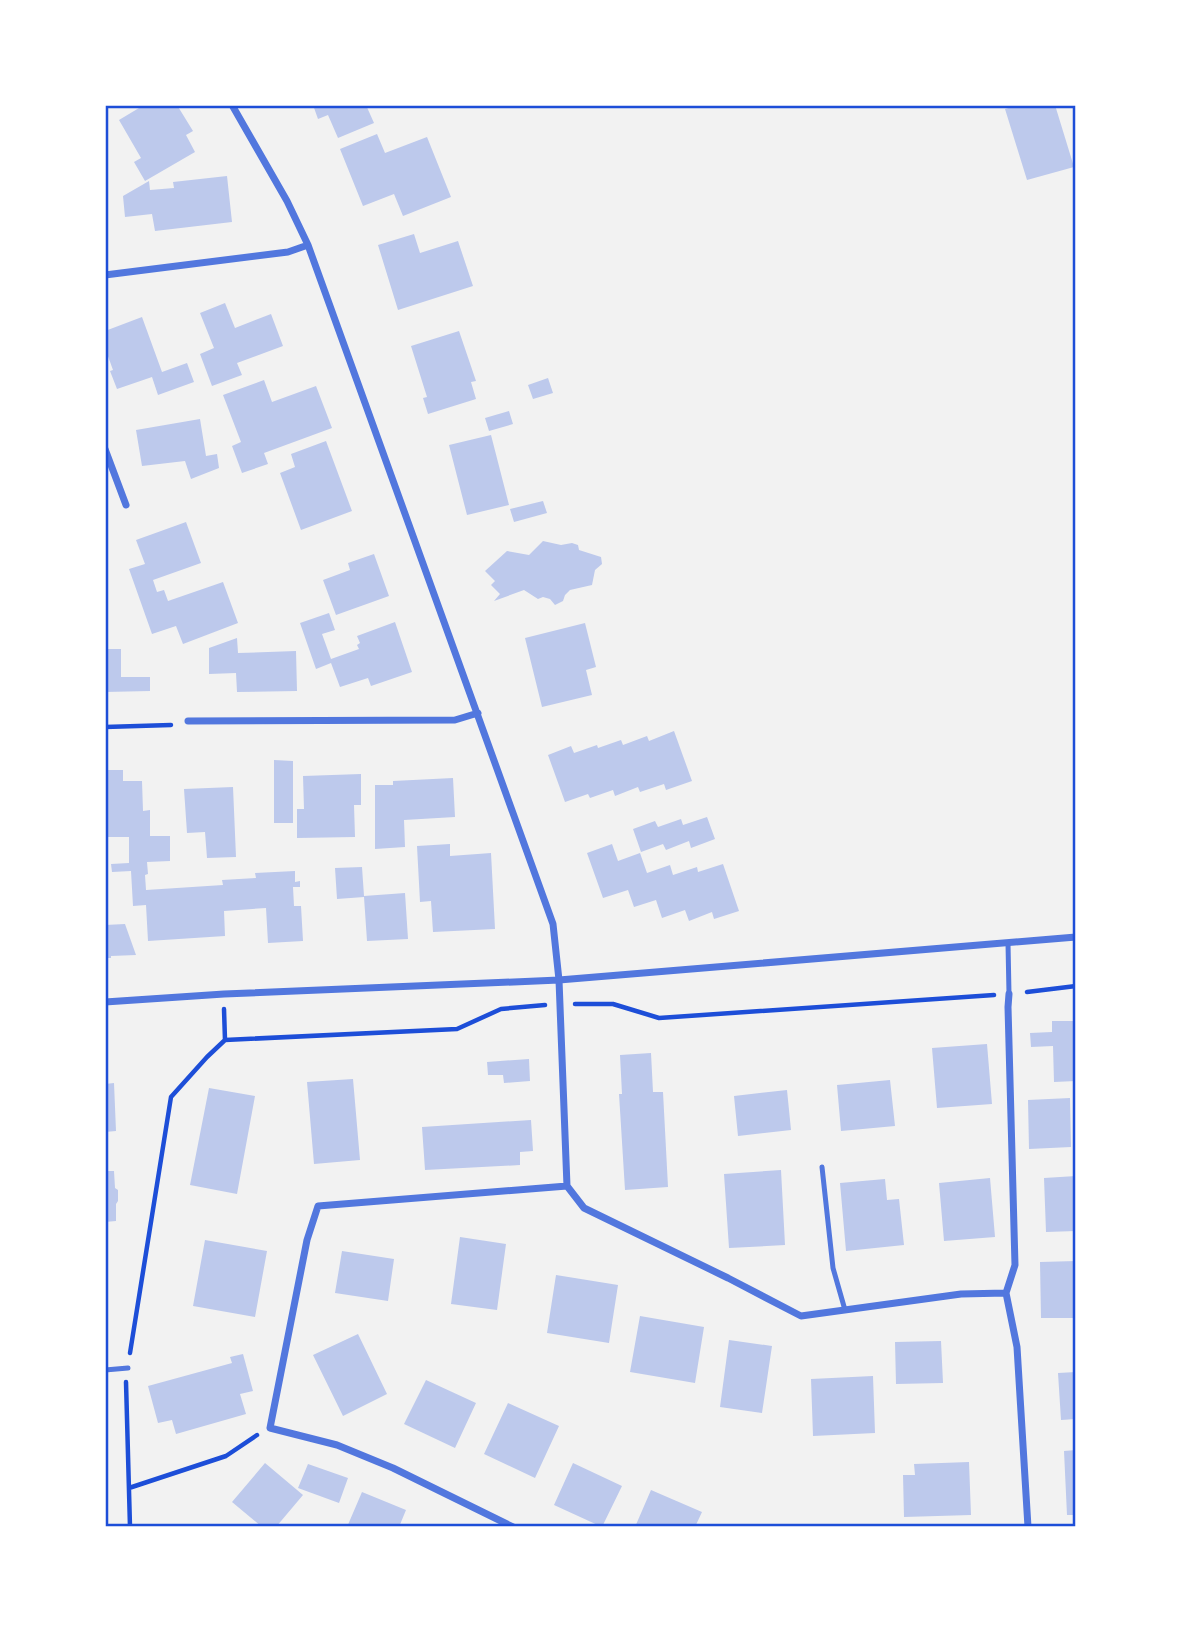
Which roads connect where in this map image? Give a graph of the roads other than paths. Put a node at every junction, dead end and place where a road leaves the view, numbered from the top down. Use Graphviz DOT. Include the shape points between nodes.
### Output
graph roads {
  1 [pos="232,105"];
  2 [pos="308,245"];
  3 [pos="105,275"];
  4 [pos="105,449"];
  5 [pos="126,505"];
  6 [pos="478,713"];
  7 [pos="188,721"];
  8 [pos="1076,937"];
  9 [pos="1008,943"];
  10 [pos="559,980"];
  11 [pos="1009,994"];
  12 [pos="105,1002"];
  13 [pos="822,1167"];
  14 [pos="568,1186"];
  15 [pos="1006,1293"];
  16 [pos="845,1310"];
  17 [pos="128,1368"];
  18 [pos="105,1370"];
  19 [pos="513,1527"];
  20 [pos="1028,1527"];
  1 -- 2 [label="street"];
  2 -- 3 [label="street"];
  2 -- 6 [label="street"];
  4 -- 5 [label="street"];
  6 -- 7 [label="street" via="455,720"];
  6 -- 10 [label="street" via="553,924"];
  8 -- 9 [label="street"];
  9 -- 10 [label="street"];
  9 -- 11 [label="lane"];
  10 -- 12 [label="street"];
  10 -- 14 [label="street"];
  11 -- 15 [label="street" via="1015,1265"];
  13 -- 16 [label="lane" via="833,1268"];
  14 -- 16 [label="street" via="584,1208 801,1316"];
  14 -- 19 [label="street" via="318,1206 307,1240 270,1428 349,1449"];
  15 -- 16 [label="street" via="961,1294"];
  15 -- 20 [label="street" via="1017,1348"];
  17 -- 18 [label="lane"];
}
